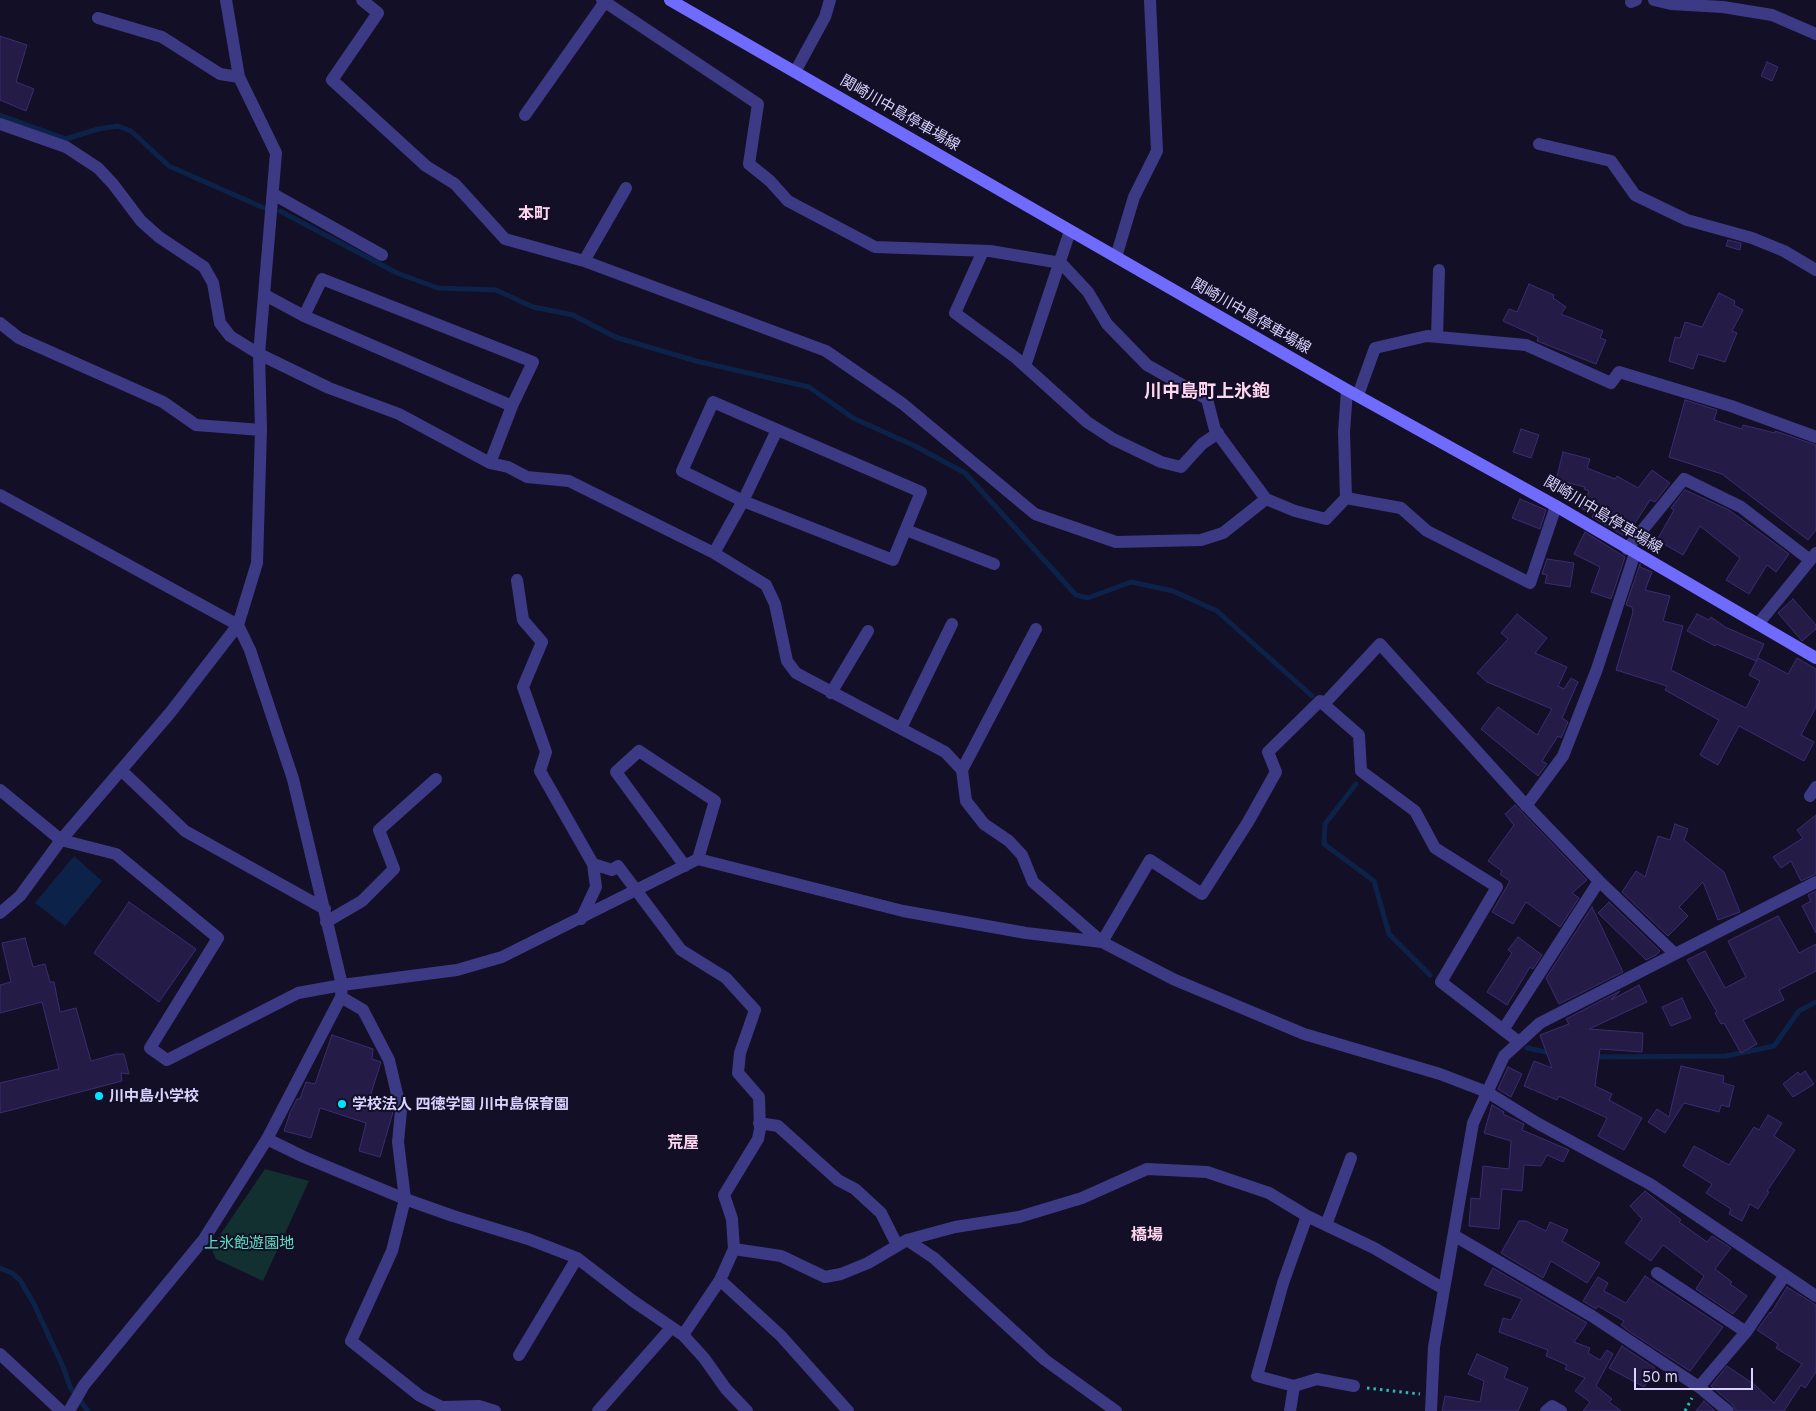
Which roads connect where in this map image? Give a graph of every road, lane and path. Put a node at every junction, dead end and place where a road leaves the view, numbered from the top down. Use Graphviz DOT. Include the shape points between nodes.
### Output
graph roads {
  1 [pos="226,0"];
  2 [pos="362,0"];
  3 [pos="670,0"];
  4 [pos="830,0"];
  5 [pos="1150,0"];
  6 [pos="1654,0"];
  7 [pos="603,2"];
  8 [pos="98,18"];
  9 [pos="1816,34"];
  10 [pos="795,72"];
  11 [pos="239,77"];
  12 [pos="524,115"];
  13 [pos="0,124"];
  14 [pos="1539,144"];
  15 [pos="626,188"];
  16 [pos="273,194"];
  17 [pos="1070,231"];
  18 [pos="983,251"];
  19 [pos="382,255"];
  20 [pos="1116,257"];
  21 [pos="584,262"];
  22 [pos="1061,263"];
  23 [pos="1439,270"];
  24 [pos="1816,270"];
  25 [pos="265,295"];
  26 [pos="304,316"];
  27 [pos="0,323"];
  28 [pos="1437,337"];
  29 [pos="259,354"];
  30 [pos="1025,366"];
  31 [pos="1352,392"];
  32 [pos="512,406"];
  33 [pos="261,430"];
  34 [pos="777,430"];
  35 [pos="1218,433"];
  36 [pos="1816,437"];
  37 [pos="490,463"];
  38 [pos="0,495"];
  39 [pos="1346,498"];
  40 [pos="1266,499"];
  41 [pos="743,501"];
  42 [pos="1556,506"];
  43 [pos="906,530"];
  44 [pos="1631,551"];
  45 [pos="714,552"];
  46 [pos="1813,556"];
  47 [pos="994,564"];
  48 [pos="517,580"];
  49 [pos="952,624"];
  50 [pos="1758,624"];
  51 [pos="238,625"];
  52 [pos="1036,629"];
  53 [pos="868,631"];
  54 [pos="1816,658"];
  55 [pos="831,693"];
  56 [pos="1324,704"];
  57 [pos="901,728"];
  58 [pos="121,770"];
  59 [pos="962,770"];
  60 [pos="436,779"];
  61 [pos="0,790"];
  62 [pos="1526,806"];
  63 [pos="61,840"];
  64 [pos="698,859"];
  65 [pos="593,864"];
  66 [pos="685,866"];
  67 [pos="1598,881"];
  68 [pos="1816,882"];
  69 [pos="636,889"];
  70 [pos="0,913"];
  71 [pos="325,916"];
  72 [pos="581,919"];
  73 [pos="1102,942"];
  74 [pos="1675,954"];
  75 [pos="342,991"];
  76 [pos="1504,1030"];
  77 [pos="1519,1042"];
  78 [pos="1487,1092"];
  79 [pos="760,1123"];
  80 [pos="267,1139"];
  81 [pos="1351,1158"];
  82 [pos="405,1199"];
  83 [pos="1307,1216"];
  84 [pos="1326,1225"];
  85 [pos="1455,1236"];
  86 [pos="902,1242"];
  87 [pos="734,1249"];
  88 [pos="577,1258"];
  89 [pos="1657,1273"];
  90 [pos="1785,1275"];
  91 [pos="720,1280"];
  92 [pos="1444,1289"];
  93 [pos="1816,1296"];
  94 [pos="671,1328"];
  95 [pos="1746,1332"];
  96 [pos="683,1335"];
  97 [pos="0,1354"];
  98 [pos="519,1355"];
  99 [pos="1294,1386"];
  100 [pos="1354,1386"];
  101 [pos="1699,1387"];
  102 [pos="1432,1395"];
  103 [pos="67,1409"];
  104 [pos="494,1411"];
  105 [pos="598,1411"];
  106 [pos="747,1411"];
  107 [pos="848,1411"];
  108 [pos="1116,1411"];
  109 [pos="1290,1411"];
  110 [pos="1431,1411"];
  111 [pos="1546,1411"];
  112 [pos="1561,1411"];
  113 [pos="1728,1411"];
  1 -- 11 [label="street"];
  2 -- 21 [label="street" via="378,13 332,80 426,166 455,184 506,239"];
  3 -- 10 [label="main road, 関崎川中島停車場線"];
  4 -- 10 [label="street" via="825,17"];
  5 -- 20 [label="street" via="1157,151 1134,197"];
  6 -- 9 [label="street" via="1772,15"];
  7 -- 12 [label="street"];
  7 -- 18 [label="street" via="758,104 749,164 788,201 875,247"];
  8 -- 11 [label="street" via="162,37 220,74"];
  10 -- 17 [label="main road, 関崎川中島停車場線"];
  11 -- 16 [label="street" via="276,153"];
  13 -- 29 [label="street" via="66,147 98,168 158,237 204,267 213,283 220,323 230,336"];
  14 -- 24 [label="street" via="1611,161 1635,194 1687,220 1752,238 1784,251"];
  15 -- 21 [label="street"];
  16 -- 19 [label="street"];
  16 -- 25 [label="street"];
  17 -- 20 [label="main road, 関崎川中島停車場線"];
  17 -- 22 [label="street"];
  18 -- 22 [label="street"];
  18 -- 30 [label="street" via="955,313"];
  20 -- 31 [label="main road, 関崎川中島停車場線"];
  21 -- 40 [label="street" via="826,351 903,404 1035,514 1116,542 1201,540 1223,533"];
  22 -- 30 [label="street"];
  22 -- 35 [label="street" via="1088,292 1107,324 1147,365 1207,399"];
  23 -- 28 [label="street"];
  25 -- 26 [label="street"];
  25 -- 29 [label="street"];
  26 -- 32 [label="street"];
  26 -- 32 [label="street" via="322,278 533,362"];
  27 -- 33 [label="street" via="19,338 163,402 196,425"];
  28 -- 31 [label="street" via="1427,336 1375,348"];
  28 -- 36 [label="street" via="1526,345 1612,383 1619,372 1731,406"];
  29 -- 33 [label="street"];
  29 -- 37 [label="street" via="329,388 399,414"];
  30 -- 35 [label="street" via="1086,422 1161,462 1181,467 1202,444"];
  31 -- 39 [label="street" via="1344,432"];
  31 -- 42 [label="main road, 関崎川中島停車場線"];
  32 -- 37 [label="street"];
  33 -- 51 [label="street" via="257,563"];
  34 -- 41 [label="street"];
  34 -- 41 [label="street" via="713,402 682,470"];
  34 -- 43 [label="street" via="921,492"];
  35 -- 40 [label="street"];
  37 -- 45 [label="street" via="508,467 527,477 569,481"];
  38 -- 51 [label="street"];
  39 -- 40 [label="street" via="1326,519"];
  39 -- 42 [label="street" via="1401,508 1427,531 1530,583"];
  41 -- 43 [label="street" via="893,560"];
  41 -- 45 [label="street"];
  42 -- 44 [label="main road, 関崎川中島停車場線"];
  43 -- 47 [label="street"];
  44 -- 46 [label="street" via="1684,479 1741,507"];
  44 -- 50 [label="main road, 関崎川中島停車場線"];
  44 -- 62 [label="street" via="1597,669 1563,756"];
  45 -- 55 [label="street" via="766,585 775,604 787,661 796,673"];
  46 -- 50 [label="street"];
  48 -- 65 [label="street" via="523,620 542,642 523,687 546,752 540,771"];
  49 -- 57 [label="street"];
  50 -- 54 [label="main road, 関崎川中島停車場線"];
  51 -- 58 [label="street"];
  51 -- 71 [label="street" via="250,650 293,779"];
  52 -- 59 [label="street"];
  53 -- 55 [label="street"];
  55 -- 57 [label="street"];
  56 -- 62 [label="street" via="1380,644"];
  56 -- 73 [label="street" via="1320,701 1268,752 1276,772 1202,894 1150,860"];
  56 -- 76 [label="street" via="1359,735 1361,771 1415,811 1435,848 1497,887 1441,982"];
  57 -- 59 [label="street" via="945,752"];
  58 -- 63 [label="street"];
  58 -- 71 [label="street" via="185,831"];
  59 -- 73 [label="street" via="966,801 984,824 1009,841 1022,855 1033,882"];
  60 -- 71 [label="street" via="379,830 394,869 362,901"];
  61 -- 63 [label="street"];
  62 -- 67 [label="street"];
  63 -- 70 [label="street" via="20,896"];
  63 -- 75 [label="street" via="116,854 218,938 150,1048 168,1060 298,993"];
  64 -- 66 [label="street"];
  64 -- 66 [label="street" via="715,801 639,751 616,772"];
  64 -- 73 [label="street" via="903,911 1026,933"];
  65 -- 69 [label="street" via="612,870 618,866"];
  65 -- 72 [label="street" via="596,887"];
  66 -- 69 [label="street"];
  67 -- 74 [label="street"];
  67 -- 76 [label="street"];
  68 -- 74 [label="street"];
  69 -- 72 [label="street"];
  69 -- 79 [label="street" via="681,950 726,978 755,1010 740,1053 738,1073 759,1097"];
  71 -- 75 [label="street"];
  72 -- 75 [label="street" via="502,957 456,970"];
  73 -- 78 [label="street" via="1173,979 1304,1034 1440,1074"];
  74 -- 77 [label="street" via="1540,1023"];
  75 -- 80 [label="street"];
  75 -- 82 [label="street" via="363,1010 389,1060 401,1111 398,1142"];
  76 -- 77 [label="street"];
  77 -- 78 [label="street" via="1504,1056"];
  78 -- 85 [label="street" via="1474,1124"];
  78 -- 90 [label="street" via="1650,1184"];
  79 -- 86 [label="street" via="778,1126 838,1180 855,1189 881,1213"];
  79 -- 87 [label="street" via="758,1139 724,1195 732,1219"];
  80 -- 82 [label="street"];
  80 -- 103 [label="street" via="204,1239"];
  81 -- 84 [label="street"];
  82 -- 88 [label="street"];
  82 -- 104 [label="street" via="392,1252 351,1341 420,1396 442,1407 479,1406"];
  83 -- 84 [label="street"];
  83 -- 86 [label="street" via="1269,1193 1206,1172 1147,1169 1082,1198 1019,1217 954,1227"];
  83 -- 99 [label="street" via="1283,1283 1257,1376"];
  84 -- 92 [label="street" via="1374,1248"];
  85 -- 92 [label="street"];
  85 -- 101 [label="street" via="1592,1316"];
  86 -- 87 [label="street" via="868,1263 825,1277 781,1256"];
  86 -- 108 [label="street" via="934,1258 1045,1360"];
  87 -- 91 [label="street"];
  88 -- 94 [label="street"];
  88 -- 98 [label="street"];
  89 -- 95 [label="street"];
  90 -- 93 [label="street"];
  90 -- 95 [label="street"];
  91 -- 96 [label="street"];
  91 -- 107 [label="street" via="781,1336"];
  92 -- 102 [label="street" via="1434,1347"];
  94 -- 96 [label="street"];
  94 -- 105 [label="street"];
  95 -- 101 [label="street"];
  96 -- 106 [label="street"];
  97 -- 103 [label="street"];
  99 -- 100 [label="street" via="1317,1380"];
  99 -- 109 [label="street"];
  100 -- 102 [label="path"];
  101 -- 113 [label="street"];
  102 -- 110 [label="street"];
  111 -- 112 [label="street" via="1552,1406"];
}
